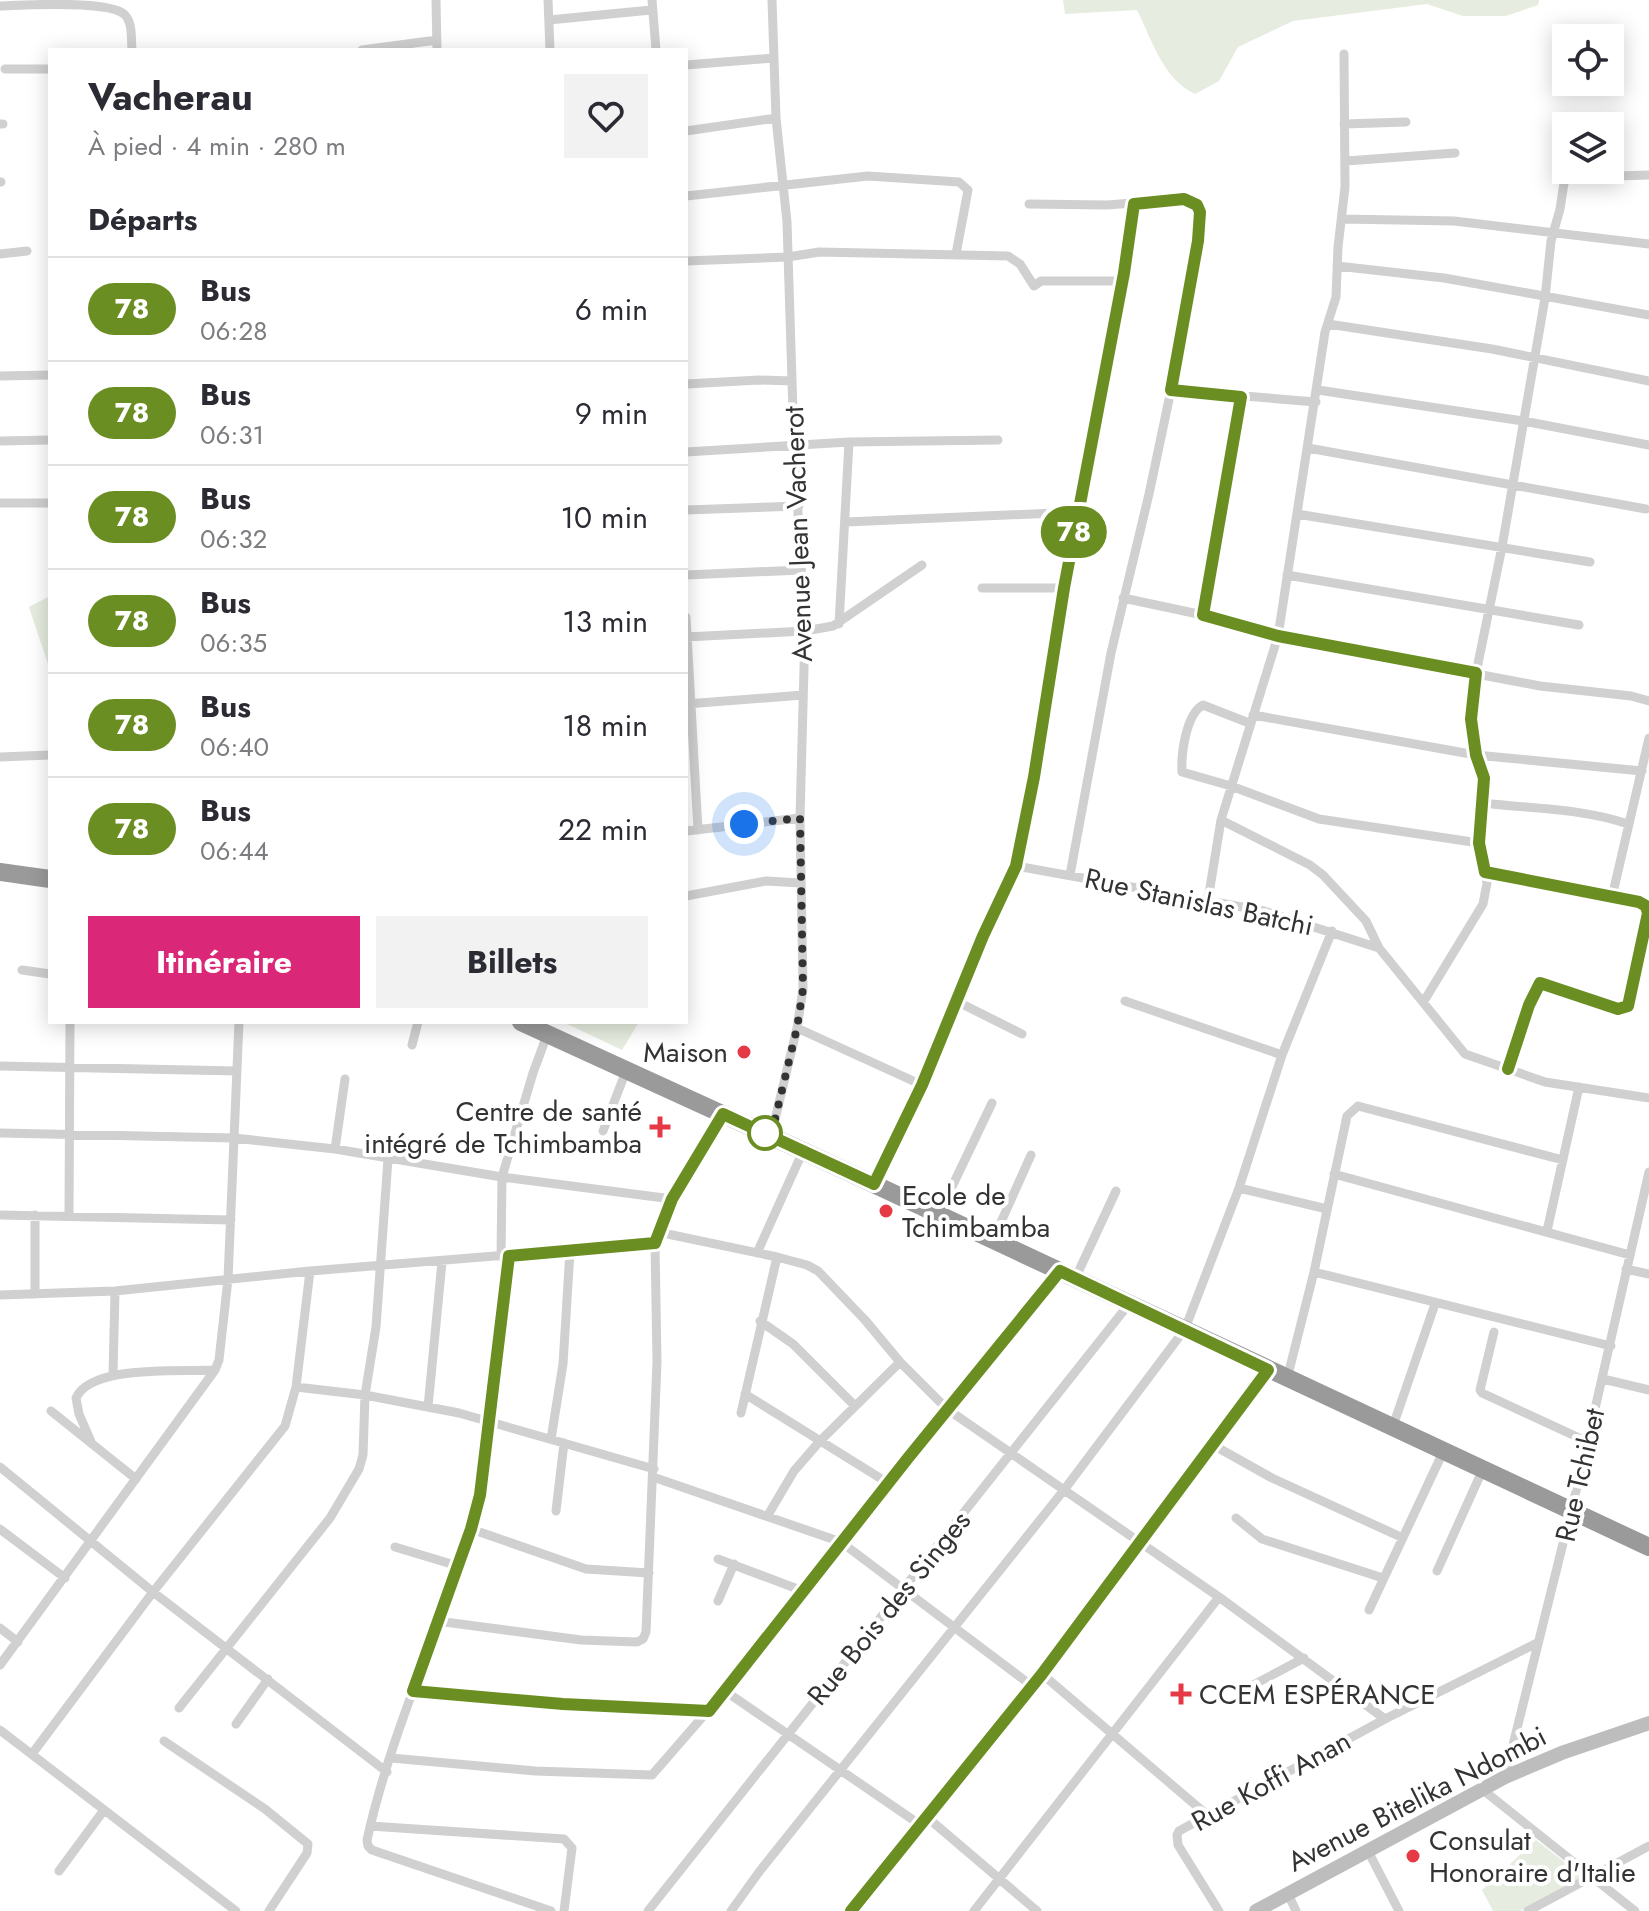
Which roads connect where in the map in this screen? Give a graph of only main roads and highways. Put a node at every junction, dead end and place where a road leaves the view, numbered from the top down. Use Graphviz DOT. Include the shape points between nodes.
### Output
graph roads {
  1 [pos="0,872"];
  2 [pos="48,879"];
  3 [pos="525,1024"];
  4 [pos="1649,1547"];
  1 -- 2 [label="highway"];
  3 -- 4 [label="highway"];
}
